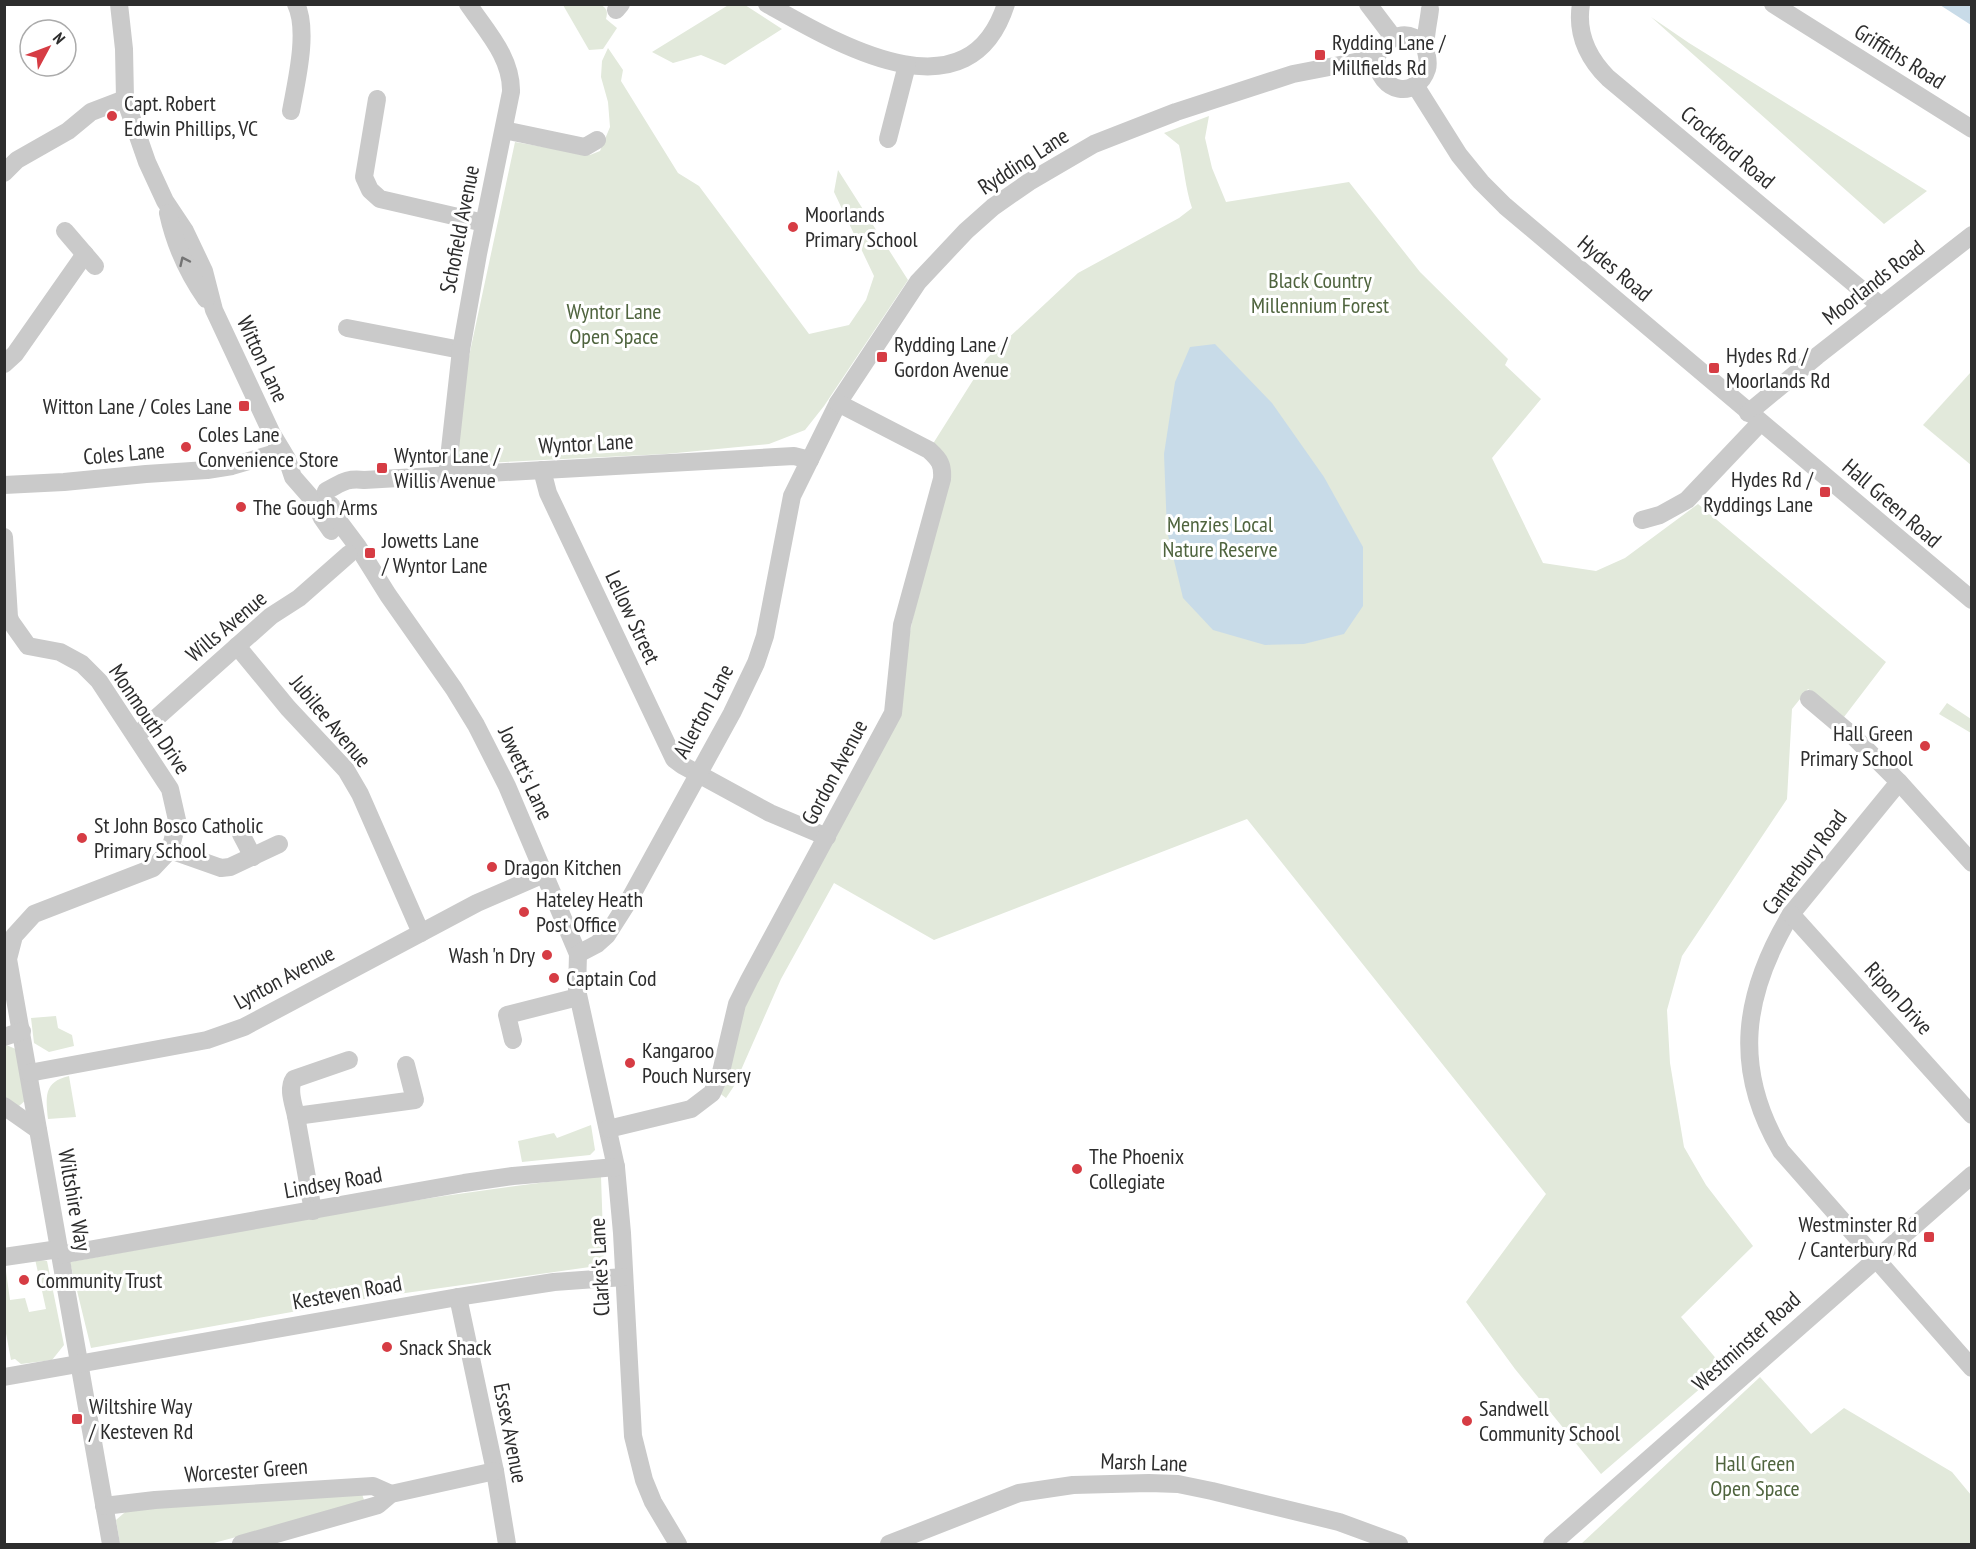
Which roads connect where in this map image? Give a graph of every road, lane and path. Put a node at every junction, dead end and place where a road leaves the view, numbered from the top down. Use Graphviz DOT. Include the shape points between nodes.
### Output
graph roads {
  1 [pos="109,4"];
  2 [pos="119,4"];
  3 [pos="296,4"];
  4 [pos="468,4"];
  5 [pos="767,4"];
  6 [pos="1006,4"];
  7 [pos="1368,4"];
  8 [pos="1581,4"];
  9 [pos="1773,4"];
  10 [pos="1431,7"];
  11 [pos="1401,37"];
  12 [pos="1426,50"];
  13 [pos="1376,58"];
  14 [pos="907,65"];
  15 [pos="1415,84"];
  16 [pos="124,94"];
  17 [pos="377,99"];
  18 [pos="291,111"];
  19 [pos="1971,129"];
  20 [pos="504,130"];
  21 [pos="888,139"];
  22 [pos="597,140"];
  23 [pos="4,173"];
  24 [pos="484,223"];
  25 [pos="65,231"];
  26 [pos="1971,235"];
  27 [pos="1881,306"];
  28 [pos="347,328"];
  29 [pos="461,350"];
  30 [pos="4,364"];
  31 [pos="838,403"];
  32 [pos="1754,418"];
  33 [pos="272,434"];
  34 [pos="284,455"];
  35 [pos="810,460"];
  36 [pos="248,461"];
  37 [pos="1810,464"];
  38 [pos="542,470"];
  39 [pos="447,476"];
  40 [pos="4,485"];
  41 [pos="324,499"];
  42 [pos="1642,520"];
  43 [pos="346,531"];
  44 [pos="4,537"];
  45 [pos="349,554"];
  46 [pos="388,595"];
  47 [pos="1971,600"];
  48 [pos="8,623"];
  49 [pos="237,646"];
  50 [pos="1809,699"];
  51 [pos="136,736"];
  52 [pos="697,773"];
  53 [pos="1899,782"];
  54 [pos="241,834"];
  55 [pos="828,837"];
  56 [pos="279,844"];
  57 [pos="170,850"];
  58 [pos="253,857"];
  59 [pos="1971,862"];
  60 [pos="544,874"];
  61 [pos="1791,914"];
  62 [pos="422,933"];
  63 [pos="578,954"];
  64 [pos="578,994"];
  65 [pos="13,1034"];
  66 [pos="513,1040"];
  67 [pos="349,1060"];
  68 [pos="406,1065"];
  69 [pos="29,1073"];
  70 [pos="4,1106"];
  71 [pos="1971,1115"];
  72 [pos="296,1116"];
  73 [pos="608,1129"];
  74 [pos="38,1130"];
  75 [pos="616,1167"];
  76 [pos="1971,1175"];
  77 [pos="313,1211"];
  78 [pos="59,1252"];
  79 [pos="4,1257"];
  80 [pos="1875,1259"];
  81 [pos="624,1277"];
  82 [pos="458,1297"];
  83 [pos="80,1365"];
  84 [pos="1971,1368"];
  85 [pos="5,1375"];
  86 [pos="495,1471"];
  87 [pos="391,1494"];
  88 [pos="104,1506"];
  89 [pos="679,1542"];
  90 [pos="111,1545"];
  91 [pos="241,1545"];
  92 [pos="507,1545"];
  93 [pos="889,1545"];
  94 [pos="1399,1545"];
  95 [pos="1552,1545"];
  1 -- 16 [label="street, Witton Lane" via="109,27"];
  2 -- 16 [label="street, Witton Lane"];
  3 -- 18 [label="street" via="301,36"];
  4 -- 20 [label="street, Schofield Avenue" via="506,59 512,77"];
  5 -- 14 [label="street" via="841,45"];
  6 -- 14 [label="street" via="997,27 971,54 929,68"];
  7 -- 11 [label="street"];
  8 -- 27 [label="street, Crockford Road" via="1583,41 1608,78"];
  9 -- 19 [label="street, Griffiths Road"];
  10 -- 11 [label="street"];
  10 -- 12 [label="street"];
  11 -- 12 [label="street" via="1420,42"];
  11 -- 13 [label="street" via="1384,43"];
  12 -- 15 [label="street" via="1426,70"];
  13 -- 15 [label="street" via="1380,75 1390,86"];
  13 -- 31 [label="street, Rydding Lane" via="1293,74 1176,112 1094,144 1029,182 973,225 918,282"];
  14 -- 21 [label="street"];
  15 -- 32 [label="street, Hydes Road" via="1459,155 1505,206"];
  16 -- 23 [label="street" via="17,160"];
  16 -- 33 [label="street, Witton Lane" via="147,162 195,251 214,310"];
  17 -- 24 [label="street" via="364,177 370,190 380,200"];
  20 -- 22 [label="street" via="585,147"];
  20 -- 24 [label="street, Schofield Avenue"];
  24 -- 29 [label="street, Schofield Avenue"];
  25 -- 30 [label="street" via="90,260"];
  26 -- 27 [label="street, Moorlands Road"];
  27 -- 32 [label="street, Moorlands Road"];
  28 -- 29 [label="street"];
  29 -- 39 [label="street, Schofield Avenue"];
  31 -- 35 [label="street, Rydding Lane"];
  31 -- 55 [label="street, Gordon Avenue" via="929,450 943,467 902,625 892,713"];
  32 -- 37 [label="street, Hydes Road"];
  32 -- 42 [label="street, Moorlands Road" via="1687,500"];
  33 -- 34 [label="street, Witton Lane"];
  33 -- 36 [label="street"];
  34 -- 36 [label="street, Coles Lane"];
  34 -- 41 [label="street, Witton Lane" via="293,477"];
  35 -- 38 [label="street, Wyntor Lane" via="794,456"];
  35 -- 52 [label="street, Allerton Lane" via="792,496 765,636 756,663"];
  36 -- 40 [label="street, Coles Lane" via="207,470"];
  37 -- 47 [label="street, Hall Green Road"];
  38 -- 39 [label="street, Wyntor Lane"];
  38 -- 52 [label="street, Lellow Street" via="548,493 674,759"];
  39 -- 41 [label="street, Wyntor Lane" via="345,480"];
  41 -- 43 [label="street, Jowett's Lane"];
  41 -- 45 [label="street, Jowett's Lane" via="322,518"];
  43 -- 45 [label="street" via="346,542 352,552"];
  43 -- 46 [label="street, Jowett's Lane"];
  44 -- 48 [label="street, Monmouth Drive"];
  45 -- 46 [label="street, Jowett's Lane"];
  45 -- 49 [label="street, Wills Avenue"];
  46 -- 60 [label="street, Jowett's Lane" via="476,725"];
  48 -- 51 [label="street, Monmouth Drive" via="28,645 60,652 82,664 99,681"];
  49 -- 51 [label="street, Wills Avenue"];
  49 -- 62 [label="street, Jubilee Avenue" via="346,770"];
  50 -- 53 [label="street"];
  51 -- 57 [label="street, Monmouth Drive" via="170,789 176,831"];
  52 -- 55 [label="street, Lellow Street" via="770,813"];
  52 -- 63 [label="street, Allerton Lane" via="607,935"];
  53 -- 59 [label="street"];
  53 -- 61 [label="street, Canterbury Road"];
  54 -- 58 [label="street"];
  55 -- 73 [label="street, Gordon Avenue" via="737,1004 712,1093 691,1109"];
  56 -- 58 [label="street"];
  57 -- 58 [label="street" via="221,868"];
  57 -- 65 [label="street, Wiltshire Way" via="153,868 34,914 14,936 8,959"];
  60 -- 62 [label="street, Lynton Avenue" via="477,903"];
  60 -- 63 [label="street, Jowett's Lane"];
  61 -- 71 [label="street, Ripon Drive"];
  61 -- 80 [label="street, Canterbury Road" via="1772,949 1750,1017 1748,1039 1755,1096 1781,1151"];
  62 -- 69 [label="street, Lynton Avenue" via="244,1027 207,1040"];
  63 -- 64 [label="street, Jowett's Lane"];
  64 -- 66 [label="street" via="507,1015"];
  64 -- 73 [label="street, Clarke's Lane"];
  65 -- 69 [label="street, Wiltshire Way"];
  67 -- 72 [label="street" via="291,1082"];
  68 -- 72 [label="street" via="415,1100"];
  69 -- 74 [label="street, Wiltshire Way"];
  70 -- 74 [label="street"];
  72 -- 77 [label="street"];
  73 -- 75 [label="street, Clarke's Lane"];
  74 -- 78 [label="street, Wiltshire Way"];
  75 -- 77 [label="street, Lindsey Road" via="513,1176"];
  75 -- 81 [label="street, Clarke's Lane"];
  76 -- 80 [label="street, Westminster Road"];
  77 -- 78 [label="street, Lindsey Road"];
  78 -- 79 [label="street, Lindsey Road"];
  78 -- 83 [label="street, Wiltshire Way"];
  80 -- 84 [label="street, Canterbury Road"];
  80 -- 95 [label="street, Westminster Road"];
  81 -- 82 [label="street, Kesteven Road" via="554,1282"];
  81 -- 89 [label="street, Clarke's Lane" via="633,1436 648,1491"];
  82 -- 83 [label="street, Kesteven Road"];
  82 -- 86 [label="street, Essex Avenue"];
  83 -- 85 [label="street, Kesteven Road"];
  83 -- 88 [label="street, Wiltshire Way"];
  86 -- 87 [label="street, Worcester Green"];
  86 -- 92 [label="street, Essex Avenue"];
  87 -- 88 [label="street, Worcester Green" via="373,1486"];
  87 -- 91 [label="street, Worcester Green" via="378,1505"];
  88 -- 90 [label="street, Wiltshire Way"];
  93 -- 94 [label="street, Marsh Lane" via="1019,1492 1072,1485 1149,1483 1178,1484 1339,1522"];
}
